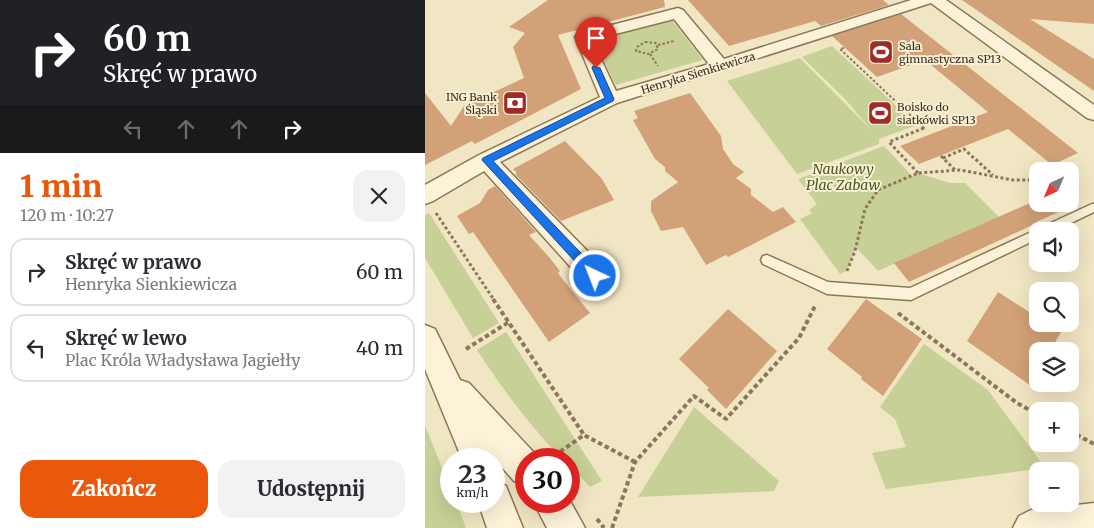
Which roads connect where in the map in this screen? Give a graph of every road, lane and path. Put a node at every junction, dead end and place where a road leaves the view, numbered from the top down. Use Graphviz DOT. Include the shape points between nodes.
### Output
graph roads {
  1 [pos="926,0"];
  2 [pos="936,0"];
  3 [pos="639,45"];
  4 [pos="844,48"];
  5 [pos="721,66"];
  6 [pos="610,99"];
  7 [pos="1094,114"];
  8 [pos="486,160"];
  9 [pos="955,170"];
  10 [pos="918,173"];
  11 [pos="994,176"];
  12 [pos="1029,180"];
  13 [pos="428,200"];
  14 [pos="1092,208"];
  15 [pos="1062,222"];
  16 [pos="1029,238"];
  17 [pos="767,260"];
  18 [pos="595,276"];
  19 [pos="827,288"];
  20 [pos="868,291"];
  21 [pos="509,322"];
  22 [pos="425,338"];
  23 [pos="466,349"];
  24 [pos="446,381"];
  25 [pos="1029,410"];
  26 [pos="584,435"];
  27 [pos="1079,436"];
  28 [pos="1094,444"];
  29 [pos="473,448"];
  30 [pos="567,448"];
  31 [pos="515,457"];
  32 [pos="635,462"];
  33 [pos="500,513"];
  34 [pos="558,513"];
  35 [pos="1094,520"];
  36 [pos="505,528"];
  37 [pos="567,528"];
  38 [pos="612,528"];
  39 [pos="1031,528"];
  1 -- 5 [label="street, Henryka Sienkiewicza"];
  2 -- 7 [label="street"];
  3 -- 3 [label="path" via="653,42 658,48 653,53 643,54 637,51"];
  4 -- 10 [label="path" via="840,49 924,128 889,142"];
  5 -- 6 [label="street, Henryka Sienkiewicza"];
  5 -- 6 [label="street" via="677,13 583,37"];
  6 -- 8 [label="street, Henryka Sienkiewicza"];
  8 -- 13 [label="street, Henryka Sienkiewicza"];
  8 -- 18 [label="street"];
  9 -- 10 [label="path"];
  9 -- 11 [label="path"];
  9 -- 11 [label="path" via="942,157 965,149"];
  10 -- 19 [label="path" via="877,190 865,209 847,271"];
  11 -- 12 [label="path"];
  13 -- 21 [label="path"];
  14 -- 15 [label="lane"];
  16 -- 20 [label="lane" via="911,294"];
  17 -- 19 [label="lane"];
  19 -- 20 [label="lane"];
  19 -- 32 [label="path" via="799,338 726,419 694,396"];
  20 -- 25 [label="path"];
  21 -- 23 [label="path"];
  21 -- 26 [label="path"];
  22 -- 24 [label="street"];
  24 -- 29 [label="street"];
  24 -- 31 [label="street"];
  26 -- 30 [label="path"];
  26 -- 32 [label="path"];
  27 -- 28 [label="path"];
  32 -- 38 [label="path"];
  33 -- 36 [label="street"];
  34 -- 37 [label="street"];
  35 -- 39 [label="street"];
}
